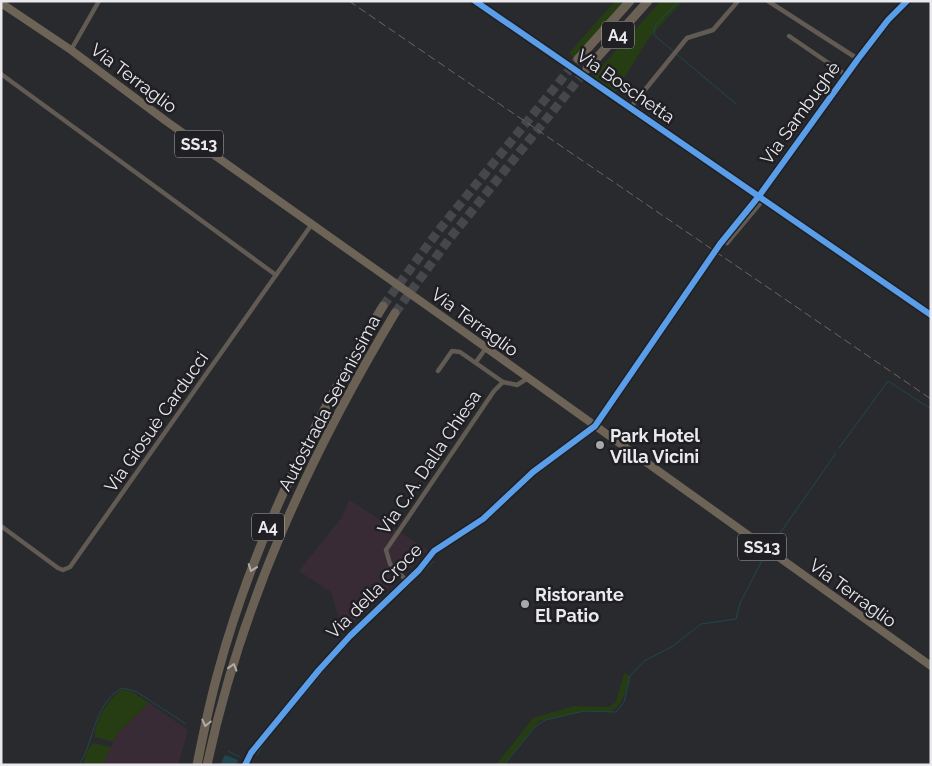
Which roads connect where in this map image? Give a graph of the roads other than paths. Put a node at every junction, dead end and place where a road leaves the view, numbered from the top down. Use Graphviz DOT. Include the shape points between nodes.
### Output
graph roads {
  1 [pos="99,1"];
  2 [pos="475,1"];
  3 [pos="630,1"];
  4 [pos="648,1"];
  5 [pos="738,1"];
  6 [pos="768,1"];
  7 [pos="907,1"];
  8 [pos="1,3"];
  9 [pos="789,36"];
  10 [pos="71,50"];
  11 [pos="578,59"];
  12 [pos="858,59"];
  13 [pos="588,69"];
  14 [pos="1,74"];
  15 [pos="846,76"];
  16 [pos="631,108"];
  17 [pos="761,198"];
  18 [pos="312,224"];
  19 [pos="723,244"];
  20 [pos="708,260"];
  21 [pos="276,275"];
  22 [pos="383,306"];
  23 [pos="395,313"];
  24 [pos="931,315"];
  25 [pos="486,348"];
  26 [pos="476,362"];
  27 [pos="438,371"];
  28 [pos="528,378"];
  29 [pos="503,382"];
  30 [pos="595,426"];
  31 [pos="1,526"];
  32 [pos="407,581"];
  33 [pos="931,666"];
  34 [pos="197,765"];
  35 [pos="208,765"];
  36 [pos="245,765"];
  1 -- 10 [label="street"];
  2 -- 16 [label="street, Via Boschetta"];
  3 -- 11 [label="highway, A4"];
  4 -- 13 [label="highway, A4"];
  5 -- 16 [label="street" via="713,30 691,36"];
  6 -- 12 [label="street, Via Sambughè"];
  7 -- 12 [label="street, Via Sambughè"];
  8 -- 10 [label="main road, Via Terraglio / SS13"];
  9 -- 15 [label="street, Via Sambughè"];
  10 -- 18 [label="main road, Via Terraglio / SS13"];
  12 -- 15 [label="street, Via Sambughè"];
  14 -- 21 [label="street"];
  15 -- 17 [label="street, Via Sambughè"];
  16 -- 17 [label="street, Via Boschetta"];
  17 -- 19 [label="street, Via Sambughè"];
  17 -- 24 [label="street, Via Boschetta"];
  18 -- 21 [label="street, Via Giosuè Carducci"];
  18 -- 25 [label="main road, Via Terraglio / SS13"];
  20 -- 30 [label="street"];
  21 -- 31 [label="street, Via Giosuè Carducci" via="70,567 58,568"];
  22 -- 34 [label="highway, Autostrada Serenissima / A4, one-way" via="310,435 263,540 217,676"];
  35 -- 23 [label="highway, Autostrada Serenissima / A4, one-way" via="228,680 274,546 321,444"];
  25 -- 26 [label="street"];
  25 -- 28 [label="main road, Via Terraglio / SS13"];
  26 -- 27 [label="street" via="452,351"];
  26 -- 29 [label="street"];
  28 -- 29 [label="street, Via C.A. Dalla Chiesa" via="519,384"];
  28 -- 30 [label="main road, Via Terraglio / SS13"];
  29 -- 32 [label="street, Via C.A. Dalla Chiesa" via="480,408 386,550 390,564"];
  30 -- 32 [label="street, Via della Croce" via="533,472 483,519 434,551"];
  30 -- 33 [label="main road, Via Terraglio / SS13"];
  32 -- 36 [label="street, Via della Croce" via="319,670 251,753"];
}
